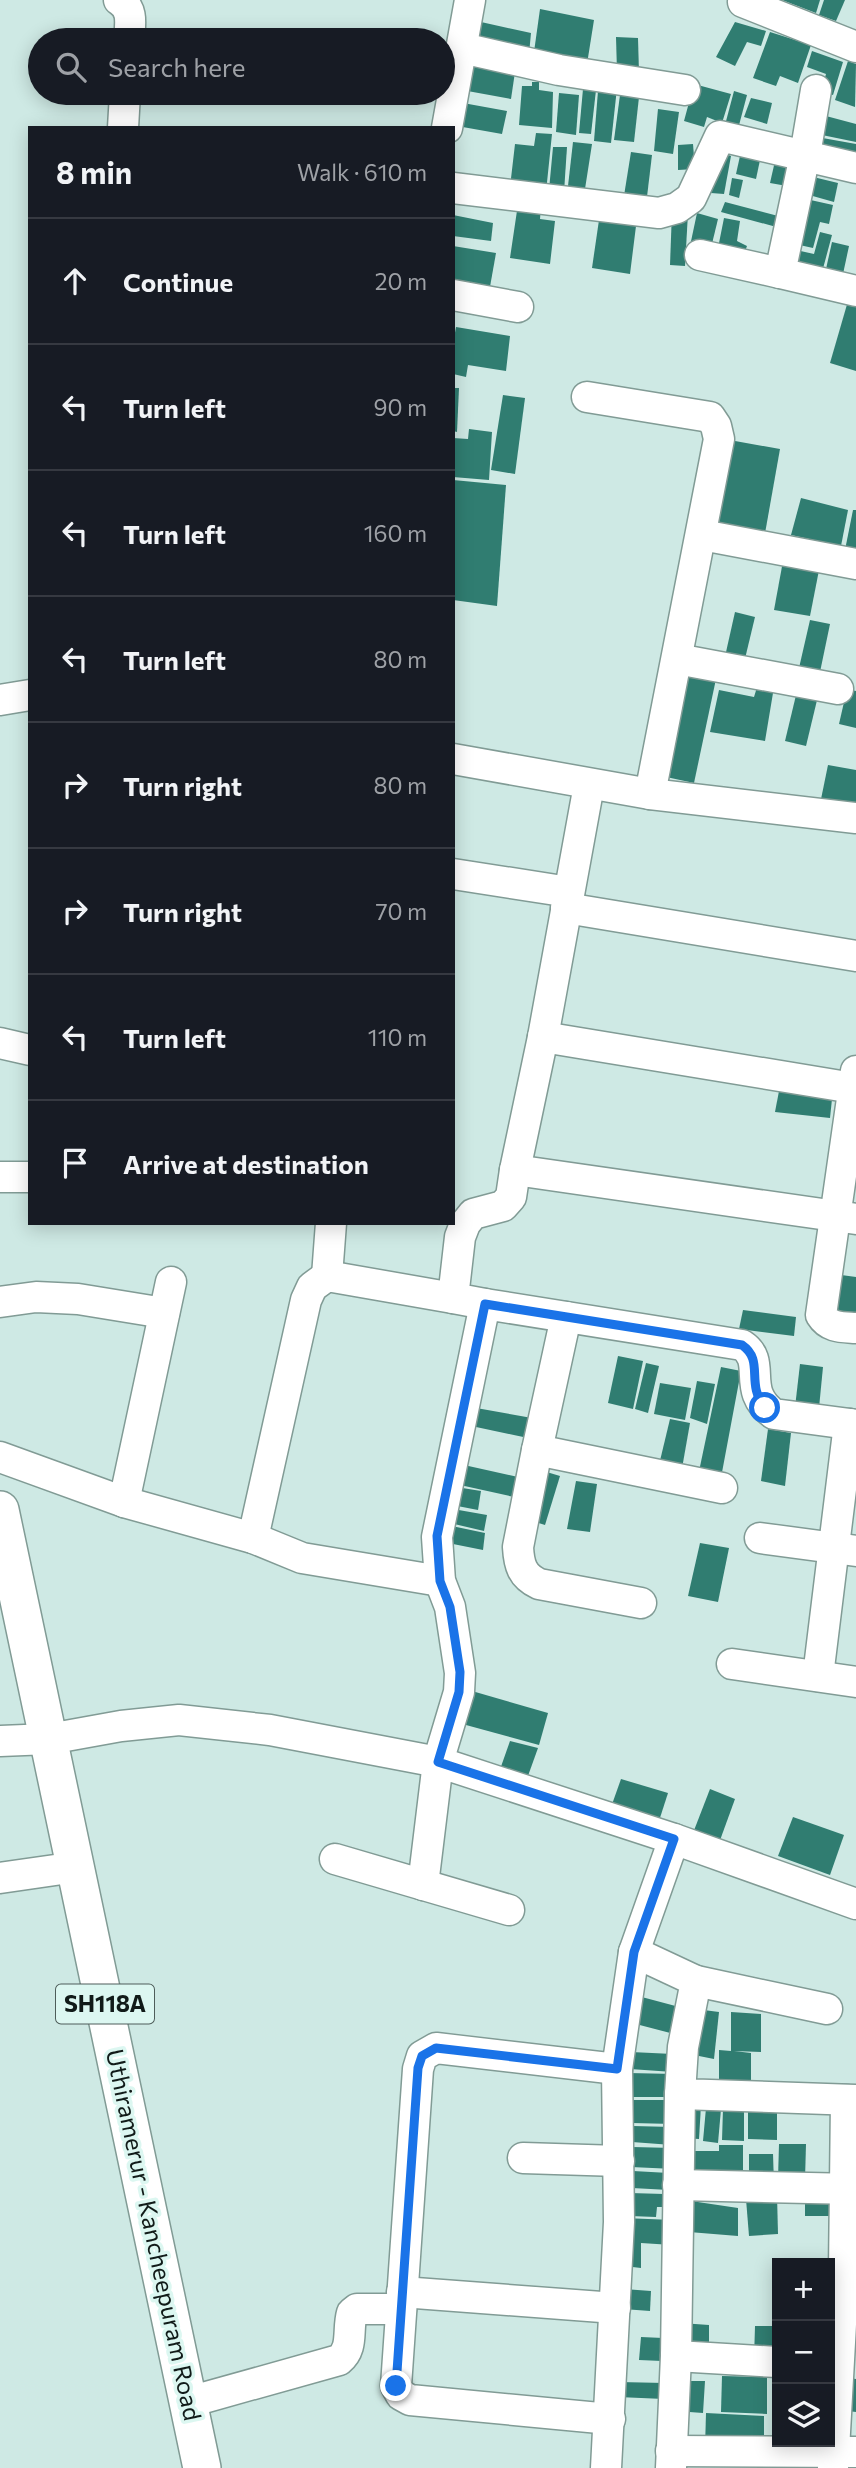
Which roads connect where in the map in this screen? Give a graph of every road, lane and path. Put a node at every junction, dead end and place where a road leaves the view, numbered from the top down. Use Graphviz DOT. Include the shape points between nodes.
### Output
graph roads {
  1 [pos="119,0"];
  2 [pos="470,0"];
  3 [pos="743,2"];
  4 [pos="130,28"];
  5 [pos="856,47"];
  6 [pos="462,48"];
  7 [pos="455,85"];
  8 [pos="685,90"];
  9 [pos="816,90"];
  10 [pos="124,105"];
  11 [pos="451,105"];
  12 [pos="123,126"];
  13 [pos="447,126"];
  14 [pos="805,155"];
  15 [pos="856,168"];
  16 [pos="455,188"];
  17 [pos="700,255"];
  18 [pos="780,273"];
  19 [pos="856,291"];
  20 [pos="455,295"];
  21 [pos="518,307"];
  22 [pos="587,397"];
  23 [pos="702,536"];
  24 [pos="856,564"];
  25 [pos="677,659"];
  26 [pos="838,689"];
  27 [pos="28,695"];
  28 [pos="0,700"];
  29 [pos="455,759"];
  30 [pos="589,785"];
  31 [pos="650,794"];
  32 [pos="856,818"];
  33 [pos="455,874"];
  34 [pos="568,900"];
  35 [pos="856,956"];
  36 [pos="543,1037"];
  37 [pos="0,1043"];
  38 [pos="28,1050"];
  39 [pos="854,1079"];
  40 [pos="515,1170"];
  41 [pos="0,1177"];
  42 [pos="28,1177"];
  43 [pos="846,1217"];
  44 [pos="331,1225"];
  45 [pos="327,1276"];
  46 [pos="171,1282"];
  47 [pos="453,1298"];
  48 [pos="0,1302"];
  49 [pos="485,1304"];
  50 [pos="164,1313"];
  51 [pos="566,1317"];
  52 [pos="856,1328"];
  53 [pos="853,1424"];
  54 [pos="537,1450"];
  55 [pos="0,1457"];
  56 [pos="722,1488"];
  57 [pos="124,1502"];
  58 [pos="4,1537"];
  59 [pos="253,1538"];
  60 [pos="760,1538"];
  61 [pos="844,1550"];
  62 [pos="445,1594"];
  63 [pos="641,1603"];
  64 [pos="732,1664"];
  65 [pos="818,1676"];
  66 [pos="856,1682"];
  67 [pos="49,1739"];
  68 [pos="0,1741"];
  69 [pos="438,1762"];
  70 [pos="674,1839"];
  71 [pos="335,1859"];
  72 [pos="76,1867"];
  73 [pos="0,1878"];
  74 [pos="423,1885"];
  75 [pos="856,1904"];
  76 [pos="509,1910"];
  77 [pos="634,1952"];
  78 [pos="696,1981"];
  79 [pos="827,2009"];
  80 [pos="617,2069"];
  81 [pos="680,2094"];
  82 [pos="851,2100"];
  83 [pos="523,2158"];
  84 [pos="619,2161"];
  85 [pos="678,2185"];
  86 [pos="850,2189"];
  87 [pos="850,2270"];
  88 [pos="402,2301"];
  89 [pos="615,2308"];
  90 [pos="676,2357"];
  91 [pos="772,2362"];
  92 [pos="842,2365"];
  93 [pos="188,2402"];
  94 [pos="610,2419"];
  95 [pos="841,2458"];
  96 [pos="671,2460"];
  97 [pos="202,2468"];
  98 [pos="606,2468"];
  1 -- 4 [label="street" via="131,16"];
  2 -- 6 [label="street"];
  3 -- 5 [label="street"];
  6 -- 7 [label="street"];
  6 -- 8 [label="street" via="559,70"];
  9 -- 14 [label="street"];
  10 -- 12 [label="street"];
  11 -- 13 [label="street"];
  14 -- 15 [label="street"];
  14 -- 16 [label="street" via="720,136 691,198 659,213"];
  14 -- 18 [label="street"];
  17 -- 18 [label="street"];
  18 -- 19 [label="street"];
  20 -- 21 [label="street"];
  22 -- 23 [label="street" via="710,417 719,439"];
  23 -- 24 [label="street"];
  23 -- 25 [label="street"];
  25 -- 26 [label="street"];
  25 -- 31 [label="street"];
  27 -- 28 [label="street"];
  29 -- 30 [label="street"];
  30 -- 31 [label="street"];
  30 -- 34 [label="street"];
  31 -- 32 [label="street"];
  33 -- 34 [label="street"];
  34 -- 35 [label="street"];
  34 -- 36 [label="street"];
  36 -- 39 [label="street"];
  36 -- 40 [label="street"];
  37 -- 38 [label="street"];
  39 -- 43 [label="street"];
  40 -- 43 [label="street"];
  40 -- 47 [label="street" via="512,1196 503,1206 473,1214 465,1224"];
  41 -- 42 [label="street"];
  43 -- 52 [label="street" via="821,1315 833,1326"];
  44 -- 45 [label="street"];
  45 -- 47 [label="street"];
  45 -- 59 [label="street" via="312,1287 306,1300"];
  46 -- 50 [label="street"];
  47 -- 49 [label="street"];
  48 -- 50 [label="street" via="36,1297 78,1299"];
  49 -- 51 [label="street"];
  49 -- 62 [label="street" via="437,1536"];
  50 -- 57 [label="street"];
  51 -- 53 [label="street" via="742,1345 751,1351 754,1389 765,1408 775,1414"];
  51 -- 54 [label="street"];
  53 -- 61 [label="street"];
  54 -- 56 [label="street"];
  54 -- 63 [label="street" via="518,1547 523,1572 540,1584"];
  55 -- 57 [label="street"];
  57 -- 59 [label="street"];
  58 -- 67 [label="main road, Uthiramerur - Kancheepuram Road / SH118A"];
  59 -- 62 [label="street" via="302,1558"];
  60 -- 61 [label="street"];
  61 -- 65 [label="street"];
  62 -- 69 [label="street" via="460,1672 459,1692"];
  64 -- 65 [label="street"];
  65 -- 66 [label="street"];
  67 -- 68 [label="street"];
  67 -- 69 [label="street" via="179,1720 270,1730"];
  67 -- 72 [label="main road, Uthiramerur - Kancheepuram Road / SH118A"];
  69 -- 70 [label="street"];
  69 -- 74 [label="street"];
  70 -- 75 [label="street"];
  70 -- 77 [label="street"];
  71 -- 74 [label="street"];
  72 -- 73 [label="street"];
  72 -- 93 [label="main road, Uthiramerur - Kancheepuram Road / SH118A"];
  74 -- 76 [label="street"];
  77 -- 78 [label="street"];
  77 -- 80 [label="street"];
  78 -- 79 [label="street"];
  78 -- 81 [label="street" via="683,2047"];
  80 -- 84 [label="street"];
  80 -- 88 [label="street" via="436,2048 422,2056"];
  81 -- 82 [label="street"];
  81 -- 85 [label="street"];
  82 -- 86 [label="street"];
  83 -- 84 [label="street"];
  84 -- 89 [label="street"];
  85 -- 86 [label="street"];
  85 -- 90 [label="street"];
  86 -- 87 [label="street"];
  87 -- 92 [label="street"];
  88 -- 89 [label="street"];
  88 -- 93 [label="street" via="356,2309 349,2347 339,2360"];
  88 -- 94 [label="street" via="396,2386 401,2395 410,2400"];
  89 -- 94 [label="street"];
  90 -- 91 [label="street"];
  90 -- 96 [label="street"];
  92 -- 95 [label="street"];
  93 -- 97 [label="main road, Uthiramerur - Kancheepuram Road / SH118A"];
  94 -- 98 [label="street"];
  95 -- 96 [label="street"];
}
